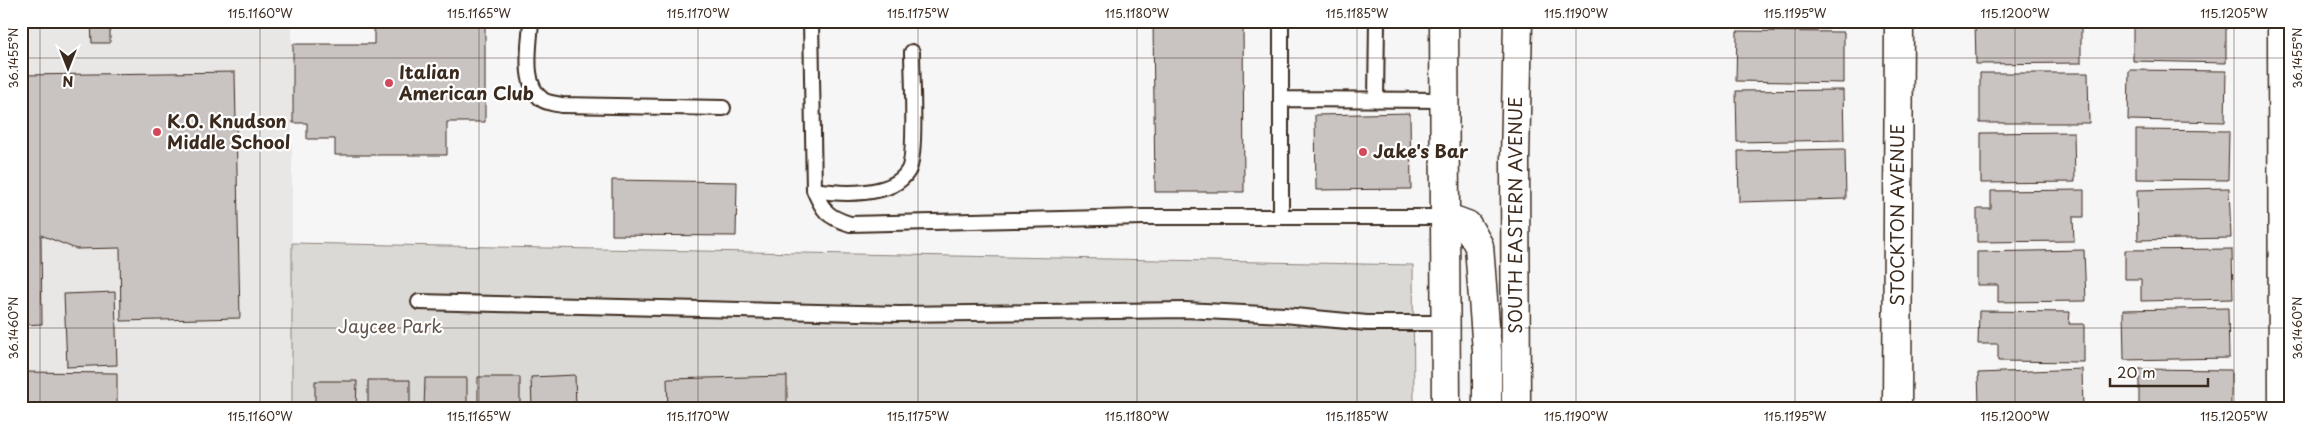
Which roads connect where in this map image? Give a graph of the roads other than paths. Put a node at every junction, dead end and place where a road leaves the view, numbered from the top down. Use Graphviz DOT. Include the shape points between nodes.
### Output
graph roads {
  1 [pos="531,21"];
  2 [pos="811,21"];
  3 [pos="1281,21"];
  4 [pos="1377,21"];
  5 [pos="1444,21"];
  6 [pos="1518,21"];
  7 [pos="1899,21"];
  8 [pos="2282,21"];
  9 [pos="912,52"];
  10 [pos="1281,99"];
  11 [pos="1376,100"];
  12 [pos="1444,100"];
  13 [pos="723,108"];
  14 [pos="814,190"];
  15 [pos="1281,217"];
  16 [pos="1445,217"];
  17 [pos="419,302"];
  18 [pos="1446,323"];
  19 [pos="1446,409"];
  20 [pos="1488,409"];
  21 [pos="1516,409"];
  22 [pos="1897,409"];
  23 [pos="2283,409"];
  1 -- 13 [label="lane" via="529,70 532,89 544,100 562,105"];
  2 -- 14 [label="lane"];
  3 -- 10 [label="lane"];
  4 -- 11 [label="lane"];
  5 -- 12 [label="main road"];
  6 -- 21 [label="main road, SOUTH EASTERN AVENUE"];
  7 -- 22 [label="main road, STOCKTON AVENUE"];
  8 -- 23 [label="main road"];
  9 -- 14 [label="lane" via="912,151 908,171 893,185 870,191 843,194"];
  10 -- 11 [label="lane"];
  10 -- 15 [label="lane"];
  11 -- 12 [label="lane"];
  12 -- 16 [label="main road"];
  14 -- 15 [label="lane" via="822,209 834,220 850,224"];
  15 -- 16 [label="lane"];
  16 -- 18 [label="main road"];
  16 -- 20 [label="main road" via="1467,225 1479,246"];
  17 -- 18 [label="lane" via="900,314 1185,310 1367,323"];
  18 -- 19 [label="main road"];
}
